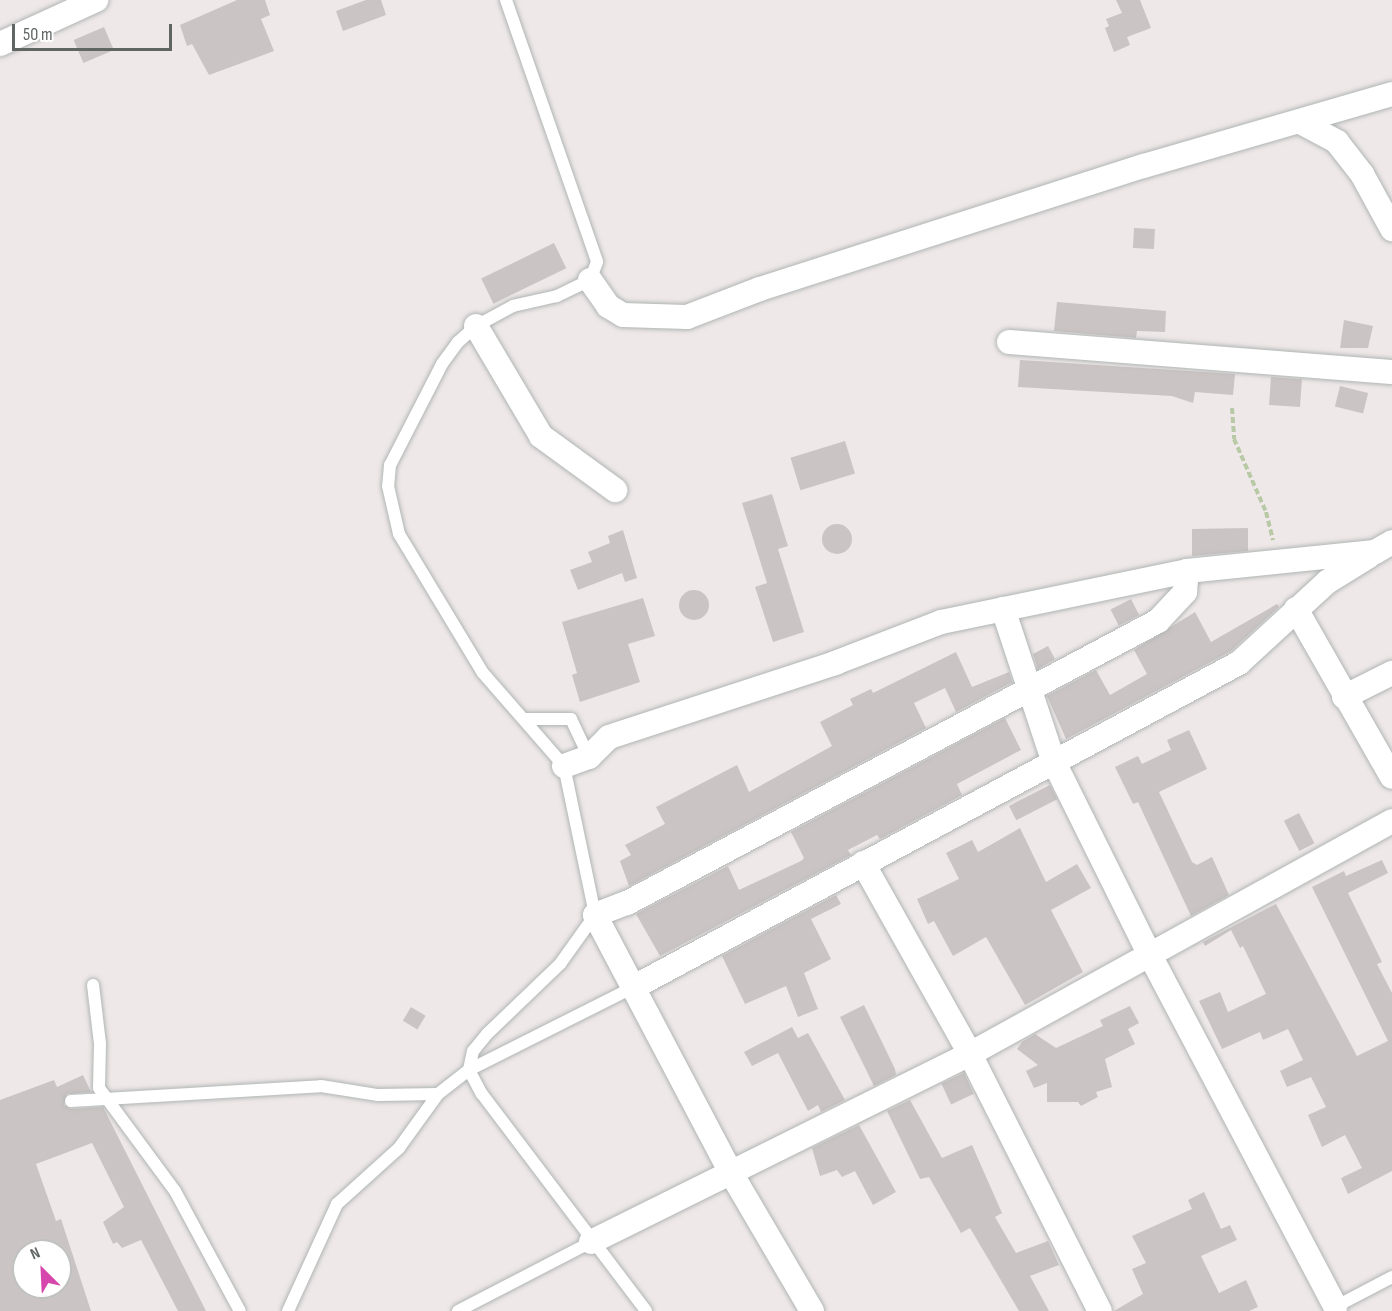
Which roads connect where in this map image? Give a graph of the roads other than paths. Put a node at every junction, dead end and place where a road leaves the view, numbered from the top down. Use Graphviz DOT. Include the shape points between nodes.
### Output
graph roads {
  1 [pos="96,0"];
  2 [pos="506,0"];
  3 [pos="0,44"];
  4 [pos="1392,94"];
  5 [pos="1302,123"];
  6 [pos="1392,229"];
  7 [pos="590,280"];
  8 [pos="476,326"];
  9 [pos="1009,342"];
  10 [pos="1392,372"];
  11 [pos="615,490"];
  12 [pos="1384,547"];
  13 [pos="1187,572"];
  14 [pos="1003,609"];
  15 [pos="1296,609"];
  16 [pos="1392,673"];
  17 [pos="1030,690"];
  18 [pos="1344,697"];
  19 [pos="524,719"];
  20 [pos="589,757"];
  21 [pos="1053,760"];
  22 [pos="564,766"];
  23 [pos="1392,777"];
  24 [pos="1392,821"];
  25 [pos="863,863"];
  26 [pos="595,915"];
  27 [pos="1150,957"];
  28 [pos="93,985"];
  29 [pos="634,987"];
  30 [pos="970,1054"];
  31 [pos="469,1070"];
  32 [pos="438,1094"];
  33 [pos="106,1099"];
  34 [pos="71,1101"];
  35 [pos="730,1171"];
  36 [pos="591,1242"];
  37 [pos="1392,1277"];
  38 [pos="1331,1309"];
  39 [pos="240,1311"];
  40 [pos="288,1311"];
  41 [pos="458,1311"];
  42 [pos="646,1311"];
  43 [pos="812,1311"];
  44 [pos="1100,1311"];
  1 -- 3 [label="street"];
  2 -- 7 [label="lane" via="597,262"];
  4 -- 5 [label="street"];
  5 -- 6 [label="street" via="1337,142 1362,174"];
  5 -- 7 [label="street" via="1144,166 760,289 687,317 623,315 608,306"];
  7 -- 8 [label="lane" via="557,296 513,306"];
  8 -- 11 [label="street" via="541,436"];
  8 -- 19 [label="lane" via="442,364 390,465 388,486 399,534 483,674"];
  9 -- 10 [label="street"];
  12 -- 13 [label="street" via="1287,564"];
  12 -- 15 [label="street" via="1327,582"];
  13 -- 14 [label="street"];
  13 -- 17 [label="street" via="1185,592 1158,621"];
  14 -- 17 [label="street"];
  14 -- 20 [label="street" via="941,622 835,663 609,737"];
  15 -- 18 [label="street"];
  15 -- 21 [label="street" via="1239,663"];
  16 -- 18 [label="street"];
  17 -- 21 [label="street"];
  17 -- 26 [label="street" via="627,903"];
  18 -- 23 [label="street"];
  19 -- 20 [label="lane" via="571,719"];
  19 -- 22 [label="lane"];
  20 -- 22 [label="street"];
  21 -- 25 [label="street" via="1008,789"];
  21 -- 27 [label="street"];
  22 -- 26 [label="lane"];
  24 -- 27 [label="street"];
  25 -- 29 [label="street"];
  25 -- 30 [label="street"];
  26 -- 29 [label="street"];
  26 -- 31 [label="lane" via="560,964 487,1034 473,1052"];
  27 -- 30 [label="street"];
  27 -- 38 [label="street"];
  28 -- 33 [label="lane" via="100,1044 98,1080"];
  29 -- 31 [label="lane"];
  29 -- 35 [label="street"];
  30 -- 35 [label="street"];
  30 -- 44 [label="street"];
  31 -- 32 [label="lane"];
  31 -- 36 [label="lane" via="482,1094"];
  32 -- 33 [label="lane" via="378,1095 321,1086"];
  32 -- 40 [label="lane" via="399,1148 337,1204"];
  33 -- 34 [label="lane"];
  33 -- 39 [label="lane" via="175,1191"];
  35 -- 36 [label="street"];
  35 -- 43 [label="street"];
  36 -- 41 [label="lane"];
  36 -- 42 [label="lane"];
  37 -- 38 [label="lane"];
}
